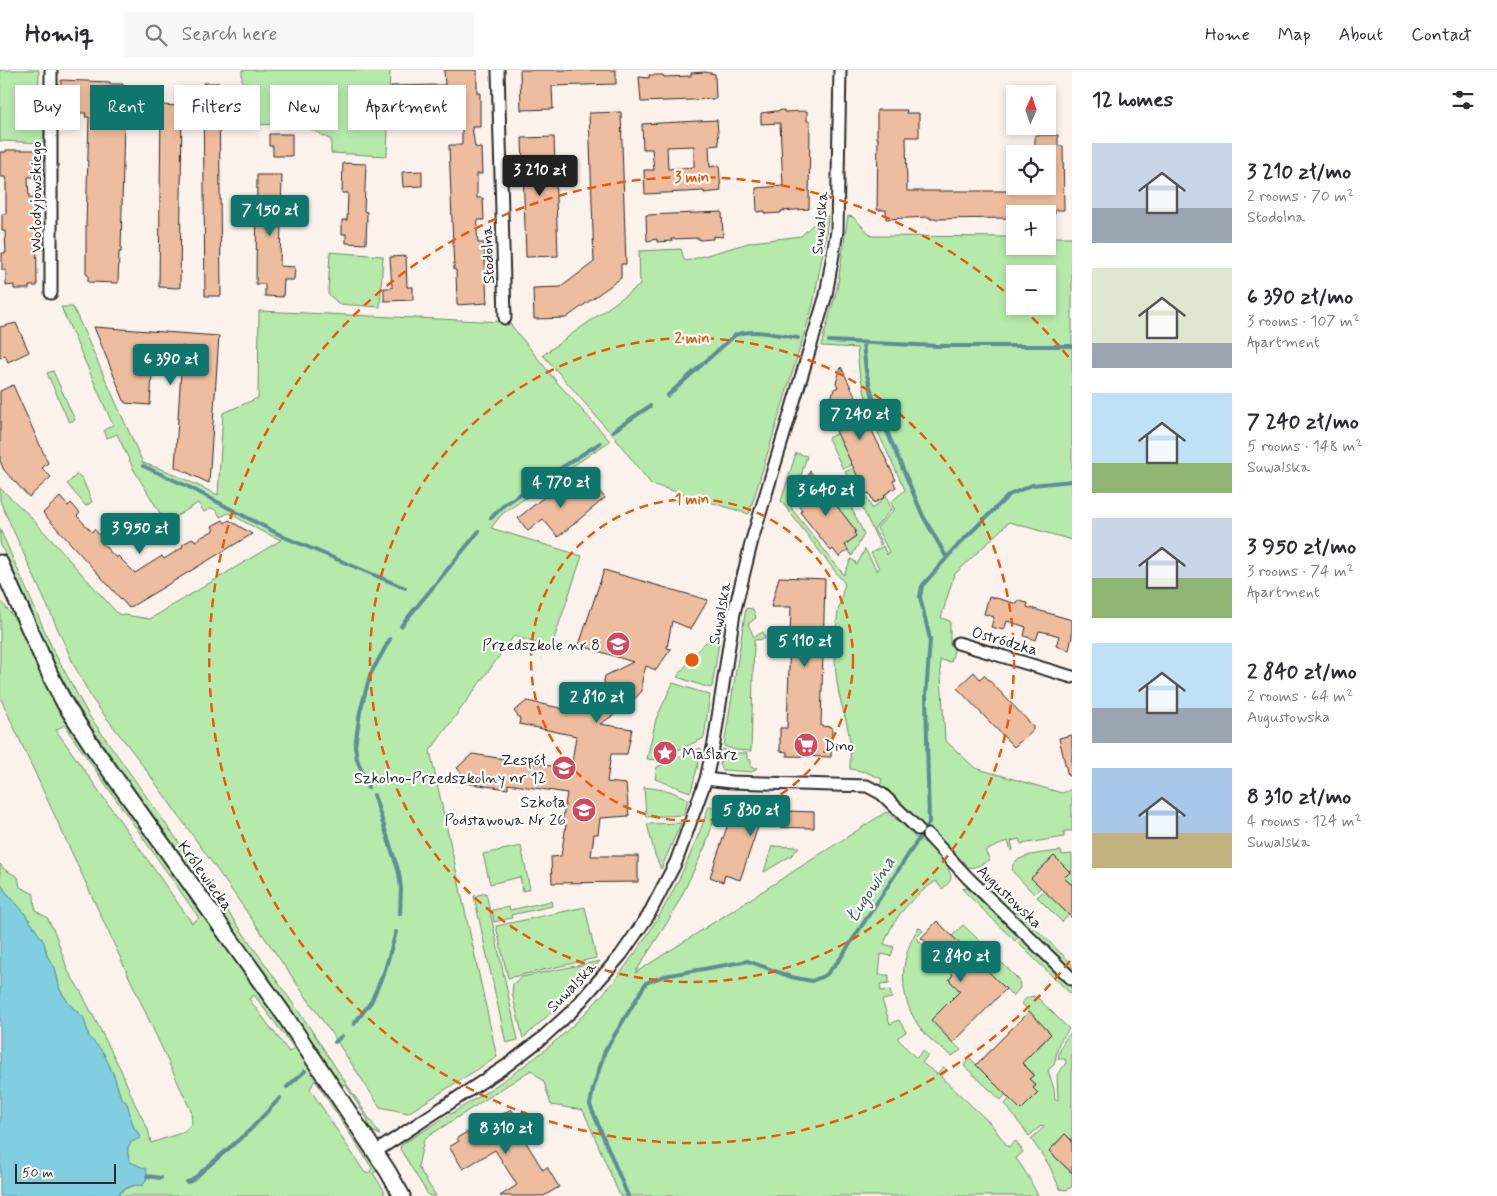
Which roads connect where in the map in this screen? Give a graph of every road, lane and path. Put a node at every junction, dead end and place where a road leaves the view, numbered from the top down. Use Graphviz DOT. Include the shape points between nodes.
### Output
graph roads {
  1 [pos="51,70"];
  2 [pos="498,70"];
  3 [pos="840,70"];
  4 [pos="51,293"];
  5 [pos="505,318"];
  6 [pos="0,563"];
  7 [pos="958,643"];
  8 [pos="1072,677"];
  9 [pos="706,779"];
  10 [pos="1072,979"];
  11 [pos="375,1152"];
  12 [pos="402,1196"];
  1 -- 4 [label="street, Wołodyjowskiego"];
  2 -- 5 [label="street, Stodolna"];
  3 -- 9 [label="street, Suwalska" via="837,231 831,269 734,613"];
  6 -- 11 [label="street, Królewiecka" via="70,712 285,1016"];
  7 -- 8 [label="street, Ostródzka"];
  9 -- 10 [label="street, Augustowska" via="867,786 882,794"];
  9 -- 11 [label="street, Suwalska" via="683,844 648,916 594,987 540,1040 506,1066"];
  11 -- 12 [label="street, Królewiecka"];
}
